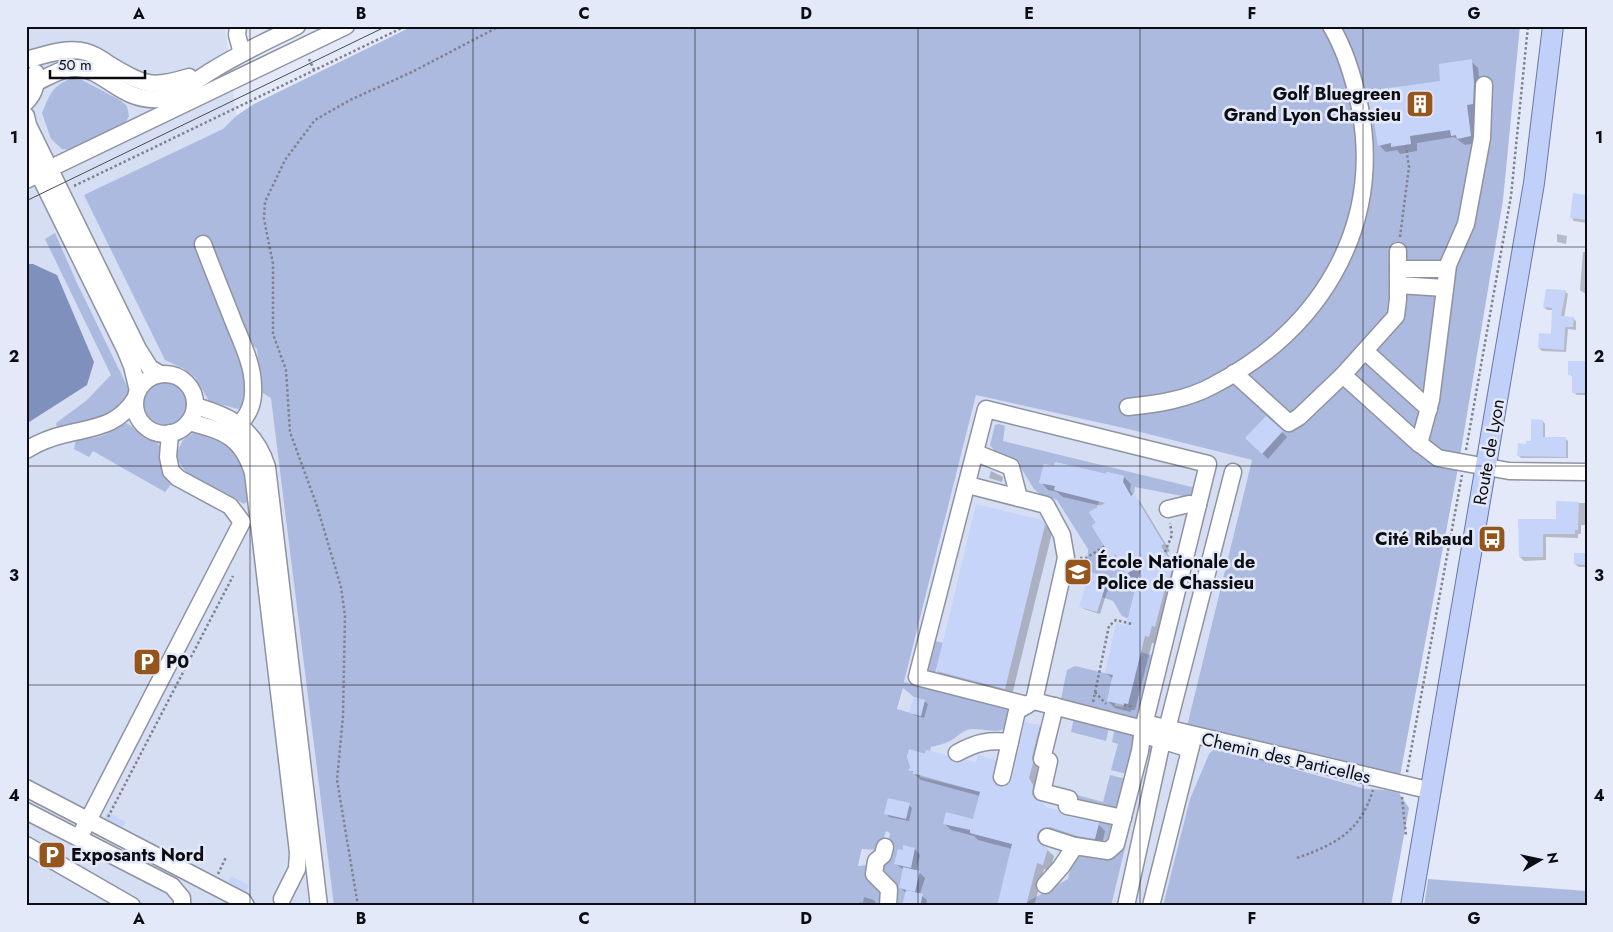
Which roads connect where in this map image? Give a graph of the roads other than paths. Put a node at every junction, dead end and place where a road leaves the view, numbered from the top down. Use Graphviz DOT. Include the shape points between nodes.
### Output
graph roads {
  1 [pos="238,26"];
  2 [pos="298,26"];
  3 [pos="346,26"];
  4 [pos="1331,26"];
  5 [pos="1553,26"];
  6 [pos="242,54"];
  7 [pos="28,58"];
  8 [pos="213,70"];
  9 [pos="36,82"];
  10 [pos="1484,85"];
  11 [pos="27,108"];
  12 [pos="26,148"];
  13 [pos="38,174"];
  14 [pos="203,244"];
  15 [pos="1398,251"];
  16 [pos="1447,269"];
  17 [pos="1398,277"];
  18 [pos="1445,288"];
  19 [pos="1365,351"];
  20 [pos="1234,373"];
  21 [pos="160,374"];
  22 [pos="1343,376"];
  23 [pos="137,395"];
  24 [pos="195,406"];
  25 [pos="1128,407"];
  26 [pos="1429,409"];
  27 [pos="189,422"];
  28 [pos="239,425"];
  29 [pos="170,433"];
  30 [pos="1419,444"];
  31 [pos="26,450"];
  32 [pos="976,453"];
  33 [pos="1486,466"];
  34 [pos="1233,472"];
  35 [pos="1587,472"];
  36 [pos="968,484"];
  37 [pos="1019,498"];
  38 [pos="1198,504"];
  39 [pos="1168,509"];
  40 [pos="1030,703"];
  41 [pos="1055,706"];
  42 [pos="1143,729"];
  43 [pos="1164,735"];
  44 [pos="1010,742"];
  45 [pos="1192,742"];
  46 [pos="957,753"];
  47 [pos="1002,777"];
  48 [pos="26,788"];
  49 [pos="1432,791"];
  50 [pos="26,811"];
  51 [pos="1123,818"];
  52 [pos="97,821"];
  53 [pos="1046,837"];
  54 [pos="79,838"];
  55 [pos="26,845"];
  56 [pos="1075,846"];
  57 [pos="885,847"];
  58 [pos="1045,885"];
  59 [pos="285,903"];
  60 [pos="132,906"];
  61 [pos="182,906"];
  62 [pos="246,906"];
  63 [pos="319,906"];
  64 [pos="888,906"];
  65 [pos="1126,906"];
  66 [pos="1151,906"];
  67 [pos="1411,906"];
  1 -- 6 [label="street"];
  2 -- 6 [label="street"];
  3 -- 13 [label="street"];
  4 -- 20 [label="street" via="1346,56 1355,85 1366,148 1359,212 1338,268 1319,298 1290,330"];
  5 -- 33 [label="main road, Route de Lyon" via="1534,183"];
  6 -- 8 [label="street"];
  7 -- 8 [label="street" via="86,52 148,84 166,84"];
  7 -- 9 [label="street" via="34,66"];
  8 -- 9 [label="street" via="163,99 146,100 130,95 96,74 74,68"];
  9 -- 11 [label="street"];
  10 -- 16 [label="street" via="1482,138 1466,224"];
  11 -- 13 [label="street"];
  12 -- 13 [label="street"];
  13 -- 21 [label="street" via="61,192 138,350 150,368"];
  13 -- 23 [label="street" via="125,349"];
  14 -- 28 [label="street" via="252,373 249,413"];
  15 -- 17 [label="street"];
  16 -- 17 [label="street"];
  16 -- 18 [label="street"];
  17 -- 18 [label="street"];
  17 -- 19 [label="street" via="1396,316"];
  18 -- 26 [label="street"];
  19 -- 22 [label="street"];
  19 -- 26 [label="street"];
  20 -- 22 [label="street" via="1289,424"];
  20 -- 25 [label="street" via="1192,394"];
  21 -- 23 [label="street" via="147,380"];
  21 -- 24 [label="street" via="177,376 185,381 191,388"];
  22 -- 30 [label="street"];
  23 -- 29 [label="street" via="135,408 144,425 161,434"];
  23 -- 31 [label="street" via="128,410 107,424 48,439"];
  24 -- 27 [label="street"];
  24 -- 28 [label="street" via="222,414"];
  26 -- 30 [label="street"];
  27 -- 29 [label="street"];
  27 -- 59 [label="street" via="220,431 237,442 249,459 253,473 298,852 297,869"];
  28 -- 63 [label="street" via="256,442 267,467"];
  29 -- 52 [label="street" via="168,457 171,471 230,506 242,522"];
  30 -- 33 [label="street" via="1438,458"];
  32 -- 36 [label="street"];
  32 -- 37 [label="street" via="1011,467"];
  32 -- 38 [label="street" via="986,409 1208,464"];
  33 -- 35 [label="street" via="1510,471"];
  33 -- 49 [label="main road, Route de Lyon"];
  34 -- 43 [label="street"];
  36 -- 37 [label="street"];
  36 -- 40 [label="street" via="917,677"];
  37 -- 40 [label="street" via="1046,505 1062,535 1066,558"];
  38 -- 39 [label="street"];
  38 -- 42 [label="street"];
  40 -- 41 [label="street"];
  40 -- 44 [label="street" via="1017,710"];
  41 -- 42 [label="street"];
  41 -- 51 [label="street" via="1042,759 1049,761 1042,792 1069,799 1068,806"];
  42 -- 43 [label="street" via="1151,738"];
  42 -- 51 [label="street"];
  43 -- 45 [label="street"];
  43 -- 65 [label="street"];
  44 -- 46 [label="street" via="994,740 975,744"];
  44 -- 47 [label="street"];
  45 -- 49 [label="street, Chemin des Particelles"];
  45 -- 66 [label="street, Chemin des Particelles"];
  48 -- 52 [label="street"];
  49 -- 67 [label="main road, Route de Lyon"];
  50 -- 54 [label="street"];
  51 -- 56 [label="street" via="1116,844 1108,851"];
  52 -- 54 [label="street"];
  52 -- 62 [label="street" via="243,901"];
  53 -- 56 [label="street"];
  54 -- 61 [label="street" via="172,886 182,898"];
  55 -- 60 [label="street"];
  56 -- 58 [label="street"];
  57 -- 64 [label="street" via="883,855 876,861 874,874 889,889"];
}
